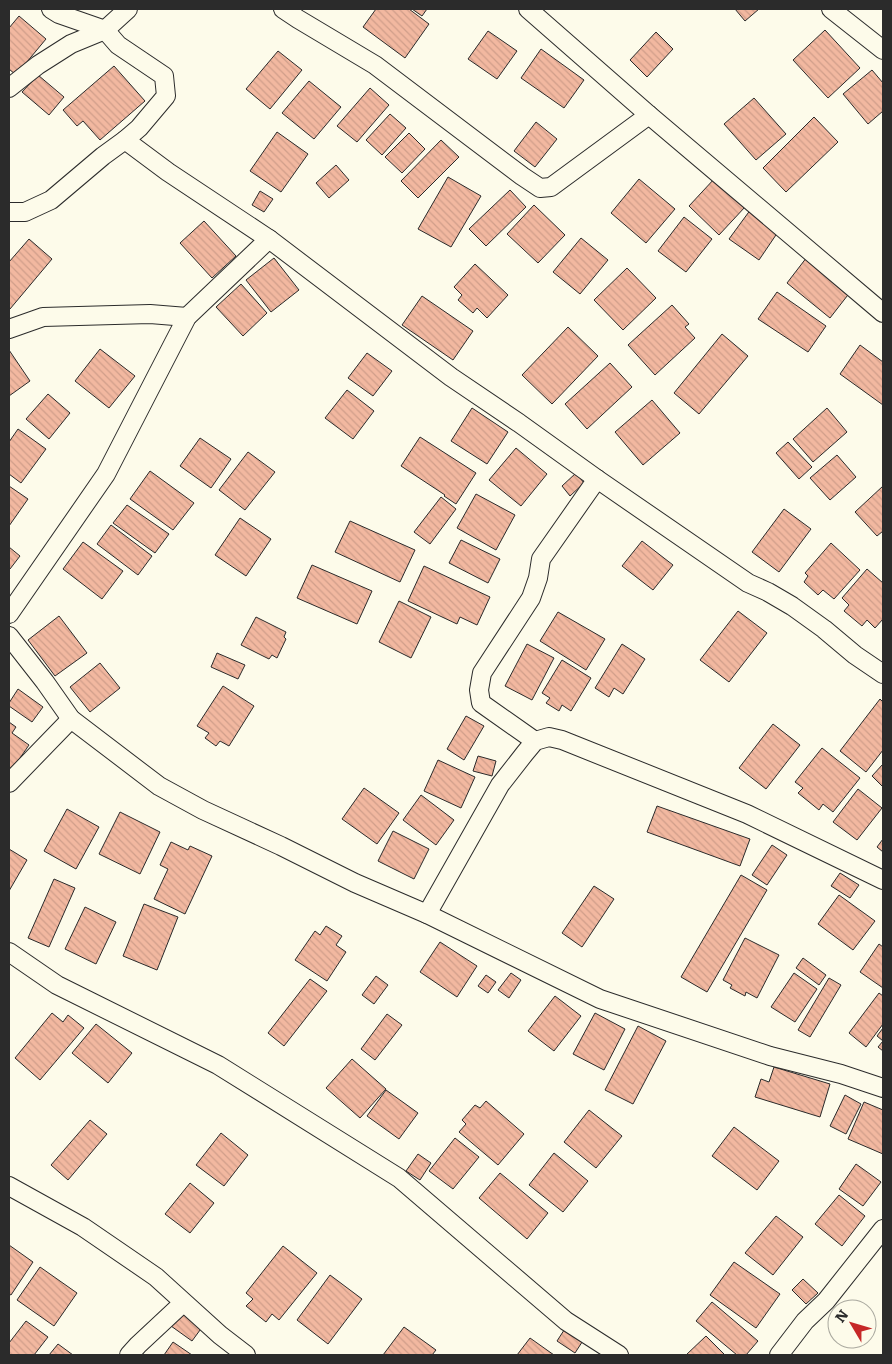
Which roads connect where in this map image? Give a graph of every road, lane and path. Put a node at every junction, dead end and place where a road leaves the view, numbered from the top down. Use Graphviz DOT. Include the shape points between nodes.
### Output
graph roads {
  1 [pos="51,9"];
  2 [pos="128,9"];
  3 [pos="283,9"];
  4 [pos="528,9"];
  5 [pos="831,9"];
  6 [pos="104,30"];
  7 [pos="883,50"];
  8 [pos="9,88"];
  9 [pos="649,116"];
  10 [pos="125,140"];
  11 [pos="9,212"];
  12 [pos="269,239"];
  13 [pos="883,313"];
  14 [pos="187,317"];
  15 [pos="9,329"];
  16 [pos="596,479"];
  17 [pos="9,614"];
  18 [pos="9,636"];
  19 [pos="883,674"];
  20 [pos="71,719"];
  21 [pos="535,741"];
  22 [pos="9,784"];
  23 [pos="883,880"];
  24 [pos="427,914"];
  25 [pos="9,952"];
  26 [pos="883,1088"];
  27 [pos="9,1186"];
  28 [pos="883,1229"];
  29 [pos="183,1303"];
  30 [pos="129,1355"];
  31 [pos="246,1355"];
  32 [pos="619,1355"];
  33 [pos="779,1355"];
  1 -- 6 [label="street"];
  2 -- 6 [label="street"];
  3 -- 9 [label="street" via="375,65 540,188 551,188"];
  4 -- 9 [label="street"];
  5 -- 7 [label="street"];
  6 -- 8 [label="street" via="71,44"];
  6 -- 10 [label="street" via="118,44 164,76 166,96"];
  9 -- 13 [label="street"];
  10 -- 11 [label="street" via="51,200 25,212"];
  10 -- 12 [label="street"];
  12 -- 14 [label="street"];
  12 -- 16 [label="street" via="451,376"];
  14 -- 15 [label="street" via="150,314 43,317"];
  14 -- 17 [label="street" via="106,474"];
  16 -- 19 [label="street" via="748,583 792,606"];
  16 -- 21 [label="street" via="541,559 531,598 482,673 481,703"];
  18 -- 20 [label="street"];
  20 -- 22 [label="street"];
  20 -- 24 [label="street" via="159,786 355,883"];
  21 -- 23 [label="street" via="549,737 580,747 747,814"];
  21 -- 24 [label="street" via="500,785"];
  24 -- 26 [label="street" via="600,1000 770,1056"];
  25 -- 32 [label="street" via="57,985 218,1065 399,1178 566,1320"];
  27 -- 29 [label="street" via="84,1227 156,1277"];
  28 -- 33 [label="street"];
  29 -- 30 [label="street"];
  29 -- 31 [label="street"];
}
